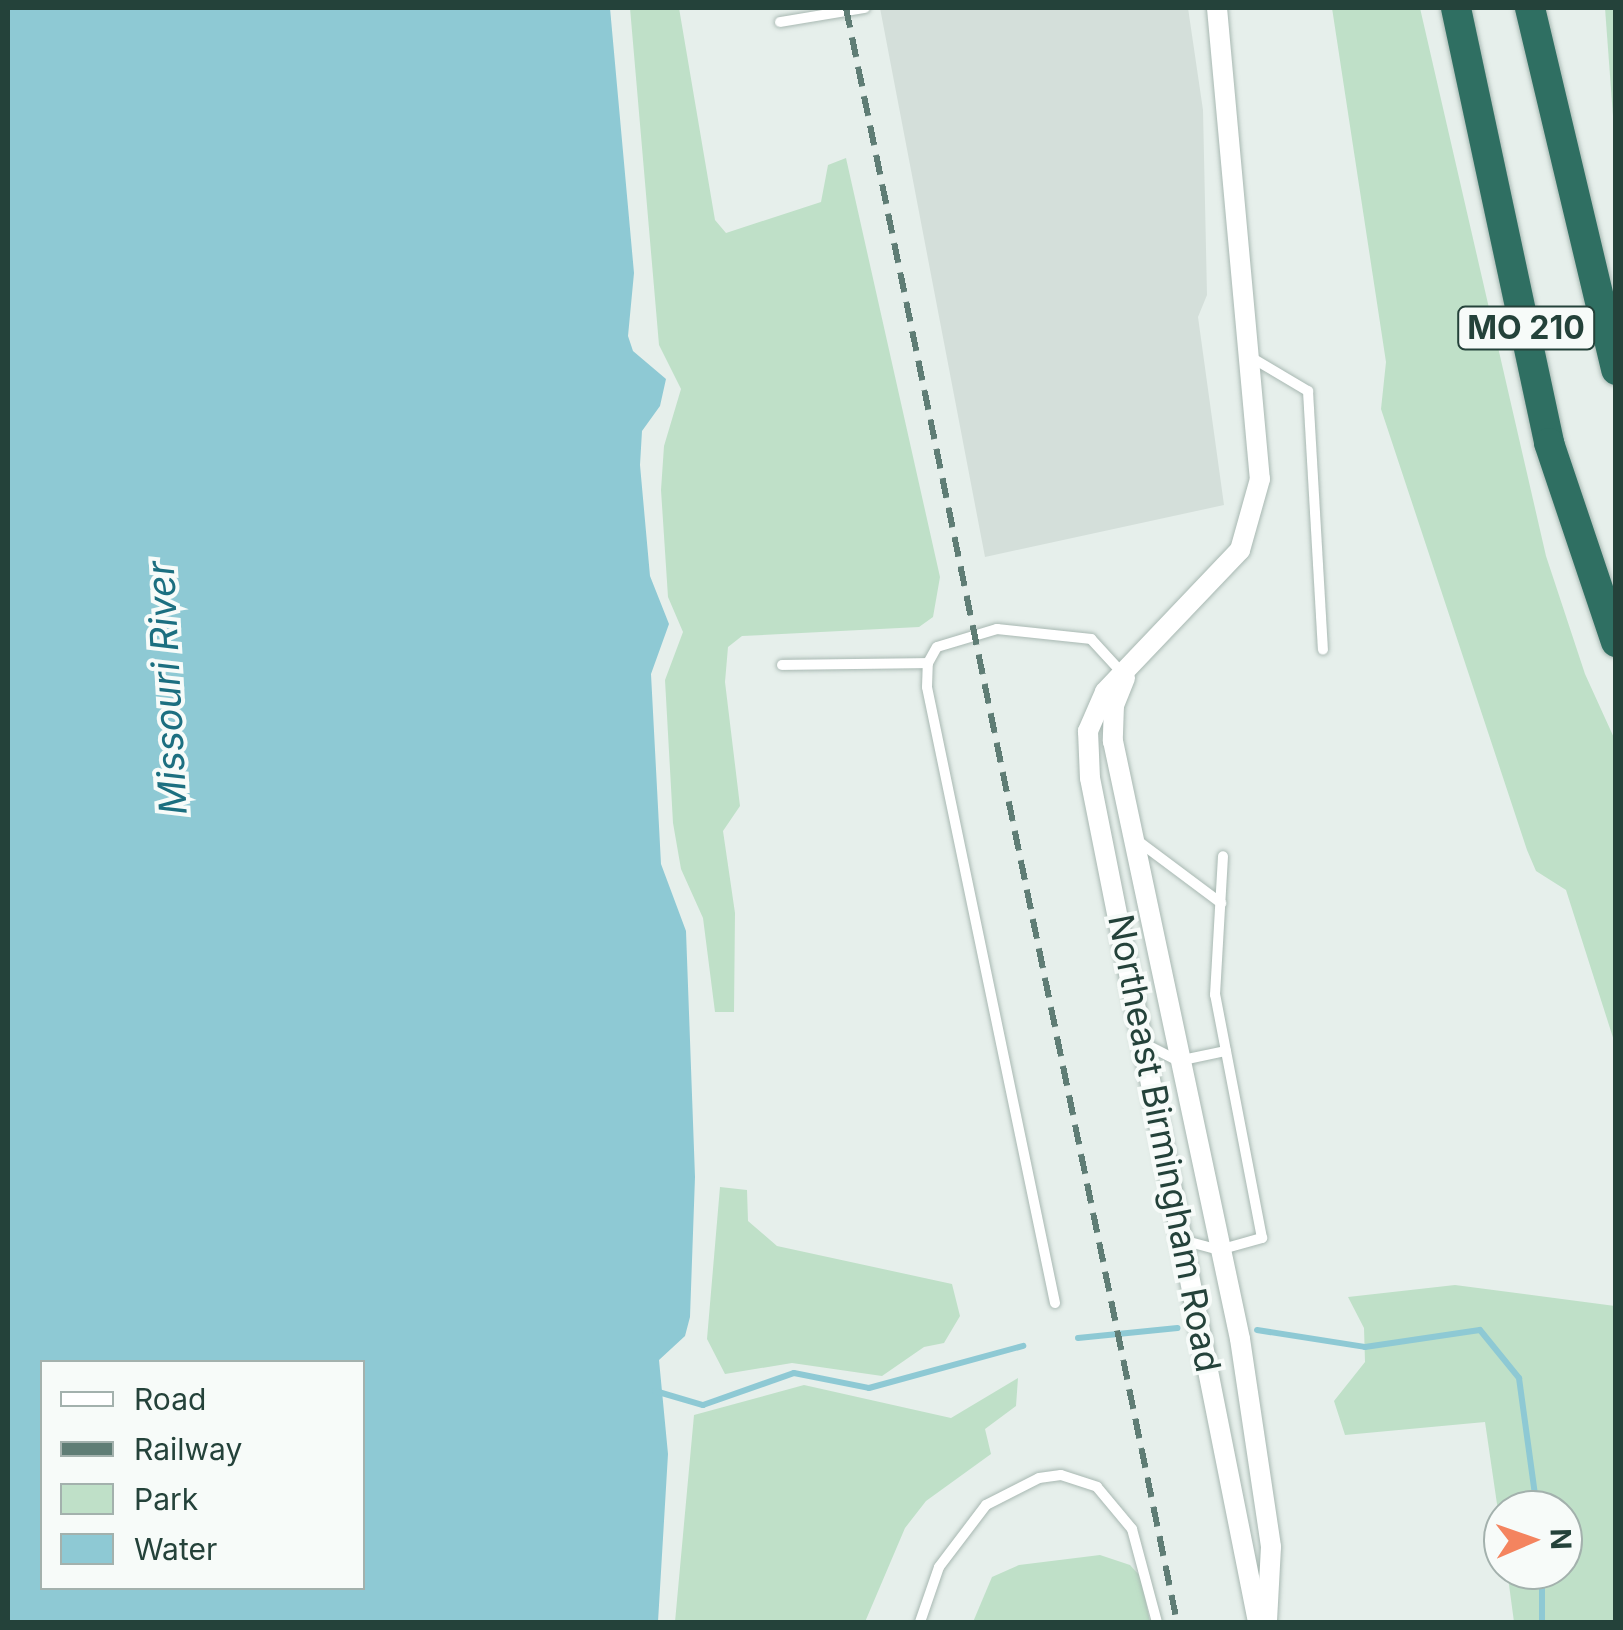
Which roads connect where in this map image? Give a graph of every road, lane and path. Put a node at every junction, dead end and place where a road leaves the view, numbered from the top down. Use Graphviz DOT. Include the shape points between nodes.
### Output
graph roads {
  1 [pos="865,8"];
  2 [pos="1217,8"];
  3 [pos="1456,8"];
  4 [pos="1530,8"];
  5 [pos="780,22"];
  6 [pos="1254,358"];
  7 [pos="1616,370"];
  8 [pos="1616,642"];
  9 [pos="1324,650"];
  10 [pos="928,663"];
  11 [pos="782,665"];
  12 [pos="1126,676"];
  13 [pos="1130,835"];
  14 [pos="1223,856"];
  15 [pos="1221,904"];
  16 [pos="1145,1043"];
  17 [pos="1226,1052"];
  18 [pos="1178,1062"];
  19 [pos="1186,1241"];
  20 [pos="1219,1250"];
  21 [pos="1055,1303"];
  22 [pos="920,1622"];
  23 [pos="1157,1622"];
  24 [pos="1258,1622"];
  25 [pos="1266,1622"];
  1 -- 5 [label="lane"];
  2 -- 6 [label="street, Northeast Birmingham Road"];
  3 -- 8 [label="highway, MO 210" via="1549,443"];
  4 -- 7 [label="highway, MO 210"];
  6 -- 9 [label="lane" via="1308,391"];
  6 -- 12 [label="street, Northeast Birmingham Road" via="1260,479 1240,550"];
  10 -- 11 [label="lane"];
  10 -- 12 [label="lane" via="937,647 997,629 1091,638"];
  10 -- 21 [label="lane" via="927,687"];
  12 -- 13 [label="street, Northeast Birmingham Road" via="1114,705 1112,741"];
  12 -- 16 [label="street, Northeast Birmingham Road" via="1105,692 1088,731 1090,778"];
  13 -- 15 [label="lane"];
  13 -- 18 [label="street, Northeast Birmingham Road"];
  14 -- 15 [label="lane"];
  15 -- 17 [label="lane" via="1215,994"];
  16 -- 18 [label="lane"];
  16 -- 19 [label="street, Northeast Birmingham Road"];
  17 -- 18 [label="lane"];
  17 -- 20 [label="lane" via="1262,1238"];
  18 -- 20 [label="street, Northeast Birmingham Road"];
  19 -- 20 [label="lane"];
  19 -- 24 [label="street, Northeast Birmingham Road"];
  20 -- 25 [label="street, Northeast Birmingham Road" via="1240,1338 1270,1547"];
  22 -- 23 [label="lane" via="940,1568 986,1506 1016,1487 1061,1475 1097,1487 1132,1529"];
}
